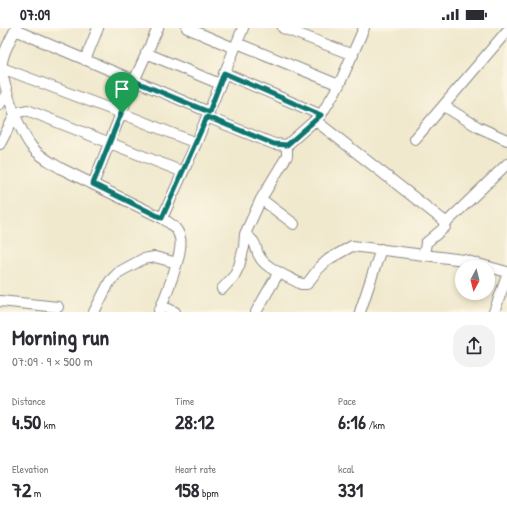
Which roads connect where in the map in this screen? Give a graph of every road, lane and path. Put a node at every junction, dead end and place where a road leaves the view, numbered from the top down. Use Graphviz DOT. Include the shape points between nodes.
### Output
graph roads {
  1 [pos="98,28"];
  2 [pos="158,28"];
  3 [pos="187,28"];
  4 [pos="244,28"];
  5 [pos="283,28"];
  6 [pos="364,28"];
  7 [pos="15,29"];
  8 [pos="507,31"];
  9 [pos="236,46"];
  10 [pos="146,53"];
  11 [pos="353,55"];
  12 [pos="85,60"];
  13 [pos="2,68"];
  14 [pos="224,73"];
  15 [pos="134,81"];
  16 [pos="220,84"];
  17 [pos="339,86"];
  18 [pos="7,93"];
  19 [pos="0,104"];
  20 [pos="444,106"];
  21 [pos="16,113"];
  22 [pos="122,113"];
  23 [pos="208,114"];
  24 [pos="319,118"];
  25 [pos="415,139"];
  26 [pos="507,140"];
  27 [pos="109,143"];
  28 [pos="196,143"];
  29 [pos="0,144"];
  30 [pos="287,145"];
  31 [pos="507,164"];
  32 [pos="183,172"];
  33 [pos="93,184"];
  34 [pos="261,199"];
  35 [pos="162,218"];
  36 [pos="446,223"];
  37 [pos="294,224"];
  38 [pos="245,234"];
  39 [pos="381,249"];
  40 [pos="424,255"];
  41 [pos="177,263"];
  42 [pos="279,272"];
  43 [pos="507,272"];
  44 [pos="507,276"];
  45 [pos="222,289"];
  46 [pos="0,301"];
  47 [pos="58,307"];
  48 [pos="161,309"];
  49 [pos="94,312"];
  50 [pos="174,312"];
  51 [pos="256,312"];
  52 [pos="360,312"];
  53 [pos="494,312"];
  1 -- 12 [label="street"];
  2 -- 10 [label="street"];
  3 -- 9 [label="street"];
  4 -- 9 [label="street"];
  5 -- 11 [label="street"];
  6 -- 11 [label="street"];
  7 -- 12 [label="street"];
  7 -- 13 [label="street" via="5,51"];
  8 -- 20 [label="street"];
  9 -- 14 [label="street"];
  9 -- 17 [label="street"];
  10 -- 15 [label="street"];
  10 -- 16 [label="street"];
  11 -- 17 [label="street"];
  12 -- 15 [label="street"];
  13 -- 18 [label="street"];
  13 -- 22 [label="street"];
  14 -- 16 [label="street"];
  14 -- 24 [label="street"];
  15 -- 22 [label="street"];
  15 -- 23 [label="street"];
  16 -- 23 [label="street"];
  17 -- 24 [label="street"];
  18 -- 19 [label="street"];
  18 -- 21 [label="street"];
  20 -- 25 [label="street"];
  20 -- 26 [label="street" via="478,127"];
  21 -- 27 [label="street" via="27,110"];
  21 -- 29 [label="street"];
  21 -- 33 [label="street" via="32,148 46,159"];
  22 -- 27 [label="street"];
  22 -- 28 [label="street"];
  23 -- 28 [label="street"];
  23 -- 30 [label="street" via="274,144"];
  24 -- 30 [label="street"];
  24 -- 36 [label="street"];
  27 -- 32 [label="street"];
  27 -- 33 [label="street"];
  28 -- 32 [label="street"];
  30 -- 34 [label="street" via="287,156"];
  31 -- 36 [label="street"];
  32 -- 35 [label="street"];
  33 -- 35 [label="street"];
  34 -- 37 [label="street"];
  34 -- 38 [label="street"];
  35 -- 41 [label="street" via="174,226 180,238"];
  36 -- 40 [label="street" via="443,230 426,243"];
  38 -- 42 [label="street" via="255,241 262,259"];
  38 -- 45 [label="street" via="239,266"];
  39 -- 40 [label="street"];
  39 -- 42 [label="street" via="352,246 345,248 319,268 307,284 301,284"];
  39 -- 52 [label="street"];
  40 -- 43 [label="street" via="464,260"];
  41 -- 48 [label="street"];
  41 -- 49 [label="street" via="155,257 143,259 129,267 110,281"];
  42 -- 51 [label="street"];
  44 -- 53 [label="street"];
  46 -- 47 [label="street"];
  48 -- 50 [label="street"];
}
